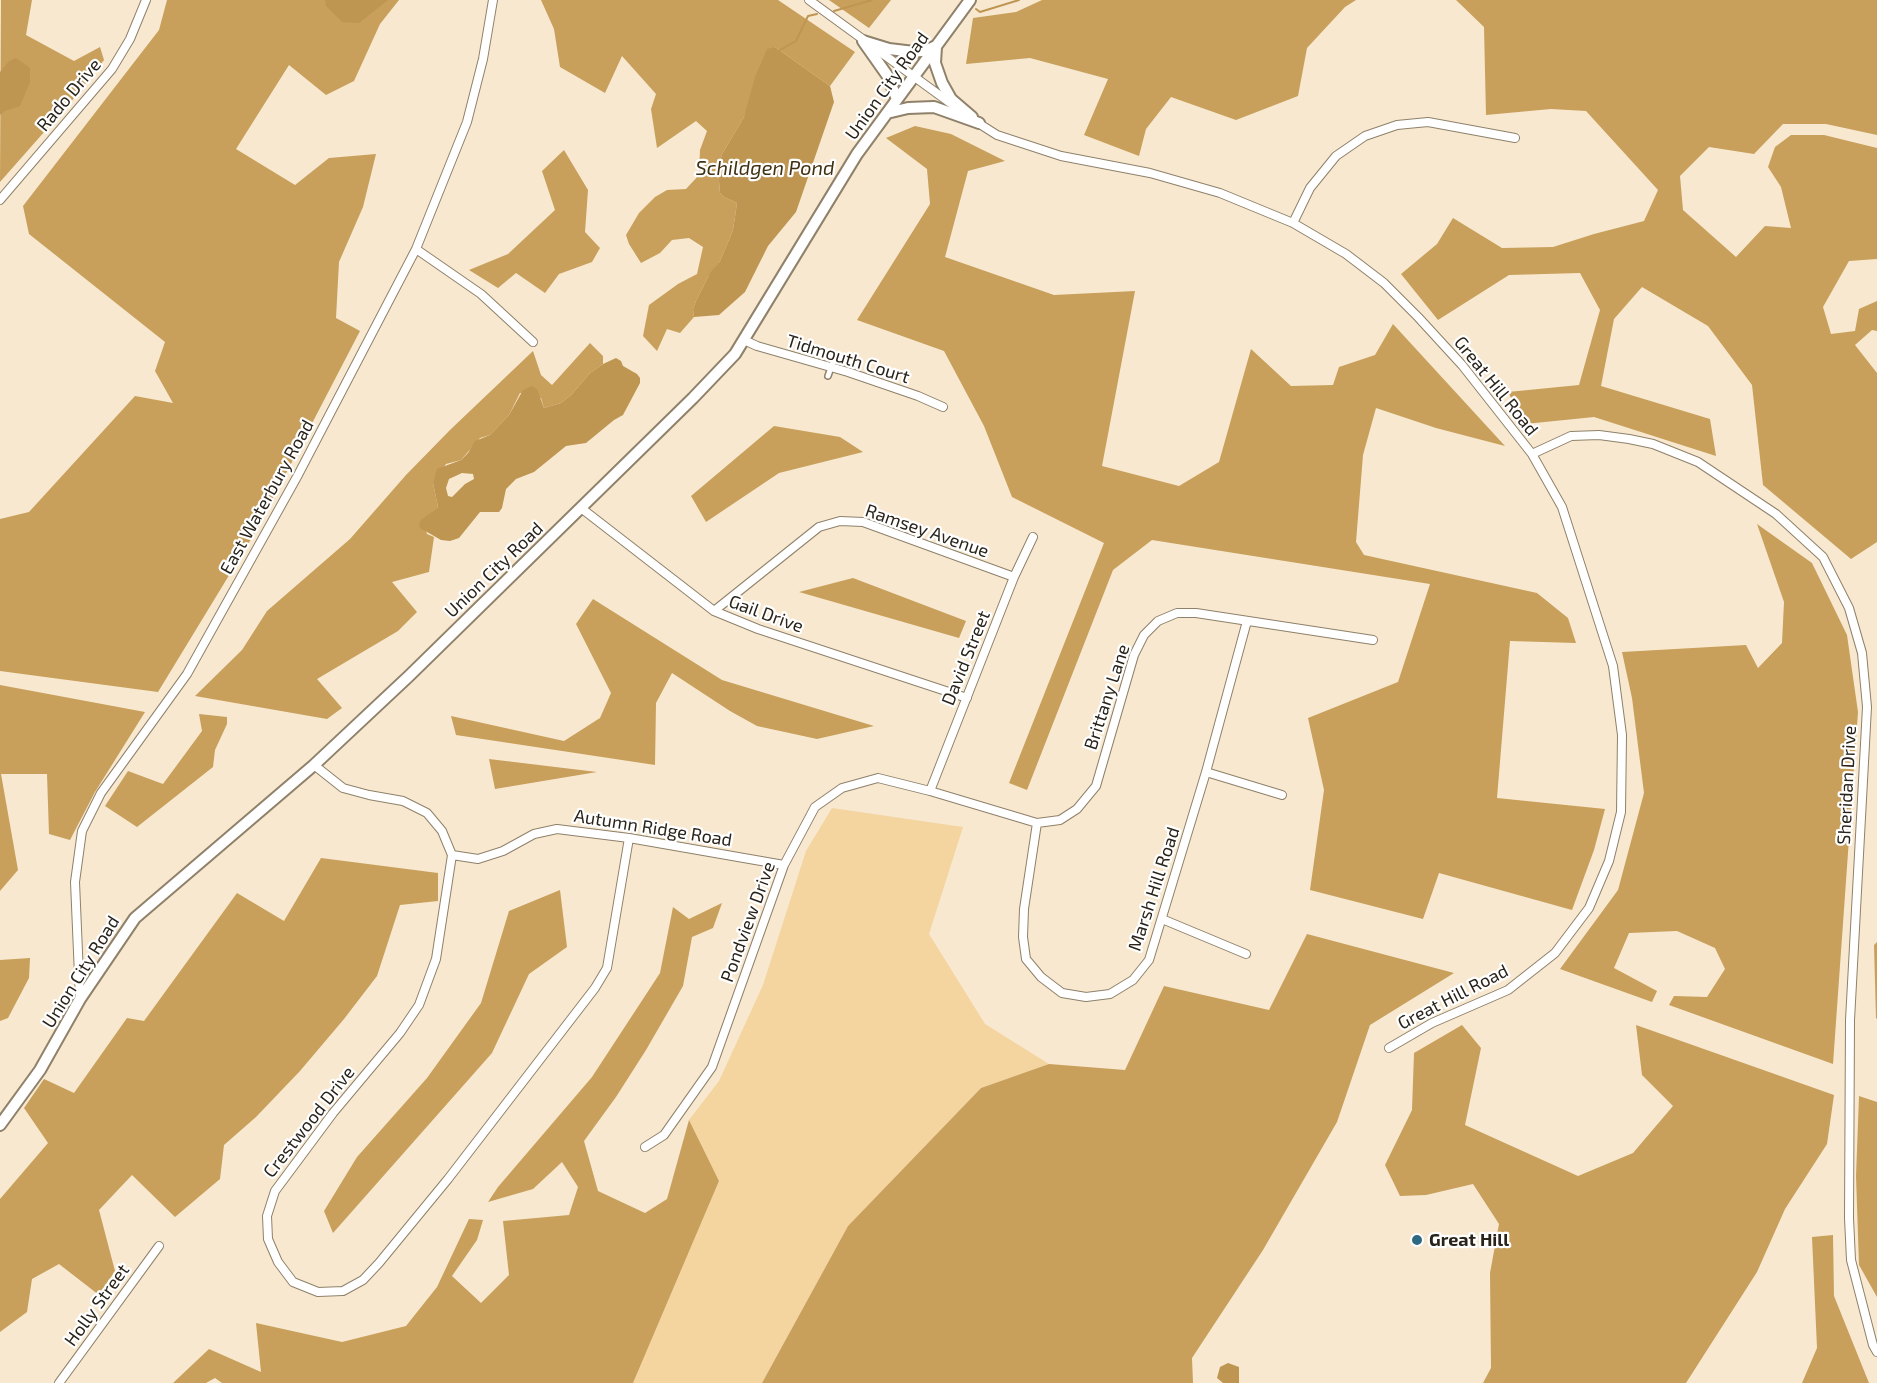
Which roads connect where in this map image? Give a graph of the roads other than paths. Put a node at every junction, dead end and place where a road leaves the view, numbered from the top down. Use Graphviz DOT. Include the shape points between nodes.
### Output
graph roads {
  1 [pos="146,0"];
  2 [pos="493,0"];
  3 [pos="809,0"];
  4 [pos="970,0"];
  5 [pos="863,40"];
  6 [pos="936,45"];
  7 [pos="912,77"];
  8 [pos="897,99"];
  9 [pos="887,113"];
  10 [pos="979,123"];
  11 [pos="1515,138"];
  12 [pos="0,200"];
  13 [pos="1293,223"];
  14 [pos="416,249"];
  15 [pos="744,340"];
  16 [pos="533,342"];
  17 [pos="832,363"];
  18 [pos="828,376"];
  19 [pos="943,407"];
  20 [pos="1532,454"];
  21 [pos="581,508"];
  22 [pos="1033,537"];
  23 [pos="1014,577"];
  24 [pos="714,611"];
  25 [pos="1247,621"];
  26 [pos="1373,640"];
  27 [pos="967,698"];
  28 [pos="314,765"];
  29 [pos="1206,772"];
  30 [pos="930,791"];
  31 [pos="1282,795"];
  32 [pos="1037,823"];
  33 [pos="629,838"];
  34 [pos="452,855"];
  35 [pos="784,865"];
  36 [pos="1162,919"];
  37 [pos="1246,954"];
  38 [pos="80,999"];
  39 [pos="1389,1048"];
  40 [pos="0,1125"];
  41 [pos="645,1147"];
  42 [pos="159,1246"];
  43 [pos="1877,1352"];
  44 [pos="59,1383"];
  1 -- 12 [label="street, Rado Drive" via="112,69"];
  2 -- 14 [label="street, East Waterbury Road" via="467,122"];
  3 -- 5 [label="street, Great Hill Road"];
  4 -- 6 [label="main road, Union City Road"];
  5 -- 6 [label="main road" via="914,52"];
  5 -- 7 [label="street, Great Hill Road"];
  5 -- 8 [label="main road" via="887,75"];
  6 -- 7 [label="main road, Union City Road"];
  6 -- 10 [label="main road" via="935,63 942,83 951,99"];
  7 -- 8 [label="main road, Union City Road"];
  7 -- 10 [label="street, Great Hill Road"];
  8 -- 9 [label="main road, Union City Road"];
  9 -- 10 [label="main road" via="933,107"];
  9 -- 15 [label="main road, Union City Road" via="840,181"];
  10 -- 13 [label="street, Great Hill Road" via="997,135 1060,156 1150,173 1220,194"];
  11 -- 13 [label="street" via="1428,122 1397,125 1365,136 1336,156 1310,188"];
  13 -- 20 [label="street, Great Hill Road" via="1346,254 1400,298 1462,365"];
  14 -- 16 [label="street" via="481,294"];
  14 -- 38 [label="street, East Waterbury Road" via="298,475 187,674 101,793 82,831 75,882"];
  15 -- 17 [label="street, Tidmouth Court"];
  15 -- 21 [label="main road, Union City Road" via="693,398"];
  17 -- 18 [label="street"];
  17 -- 19 [label="street, Tidmouth Court"];
  20 -- 39 [label="street, Great Hill Road" via="1562,507 1613,666 1622,735 1621,812 1609,861 1589,908 1555,952 1508,990 1432,1023"];
  20 -- 43 [label="street, Sheridan Drive" via="1571,436 1599,435 1653,444 1698,462 1776,514 1823,557 1849,608 1862,653 1867,707 1850,1020 1849,1218 1851,1260"];
  21 -- 24 [label="street, Gail Drive"];
  21 -- 28 [label="main road, Union City Road"];
  22 -- 23 [label="street, David Street"];
  23 -- 24 [label="street, Ramsey Avenue" via="863,522 840,521 819,527"];
  23 -- 27 [label="street, David Street"];
  24 -- 27 [label="street, Gail Drive"];
  25 -- 26 [label="street, Brittany Lane"];
  25 -- 29 [label="street, Marsh Hill Road"];
  25 -- 32 [label="street, Brittany Lane" via="1177,613 1158,621 1144,634 1096,786 1077,809 1060,820"];
  27 -- 30 [label="street, David Street"];
  28 -- 34 [label="street" via="343,788 403,801 427,813 442,831"];
  28 -- 38 [label="main road, Union City Road" via="135,918"];
  29 -- 31 [label="street"];
  29 -- 36 [label="street, Marsh Hill Road"];
  30 -- 32 [label="street, Brittany Lane"];
  30 -- 35 [label="street, Pondview Drive" via="878,778 842,788 815,807"];
  32 -- 36 [label="street, Marsh Hill Road" via="1023,937 1026,959 1041,977 1062,993 1086,997 1110,993 1133,980 1149,960"];
  33 -- 34 [label="street, Autumn Ridge Road" via="557,829 534,834 478,859"];
  33 -- 34 [label="street, Crestwood Drive" via="607,968 595,988 379,1263 363,1280 343,1292 318,1292 293,1282 278,1262 268,1239 267,1216 275,1191 419,1005 436,959"];
  33 -- 35 [label="street, Autumn Ridge Road"];
  35 -- 41 [label="street, Pondview Drive" via="712,1067 664,1135"];
  36 -- 37 [label="street"];
  38 -- 40 [label="main road, Union City Road" via="40,1070"];
  42 -- 44 [label="street, Holly Street"];
}
